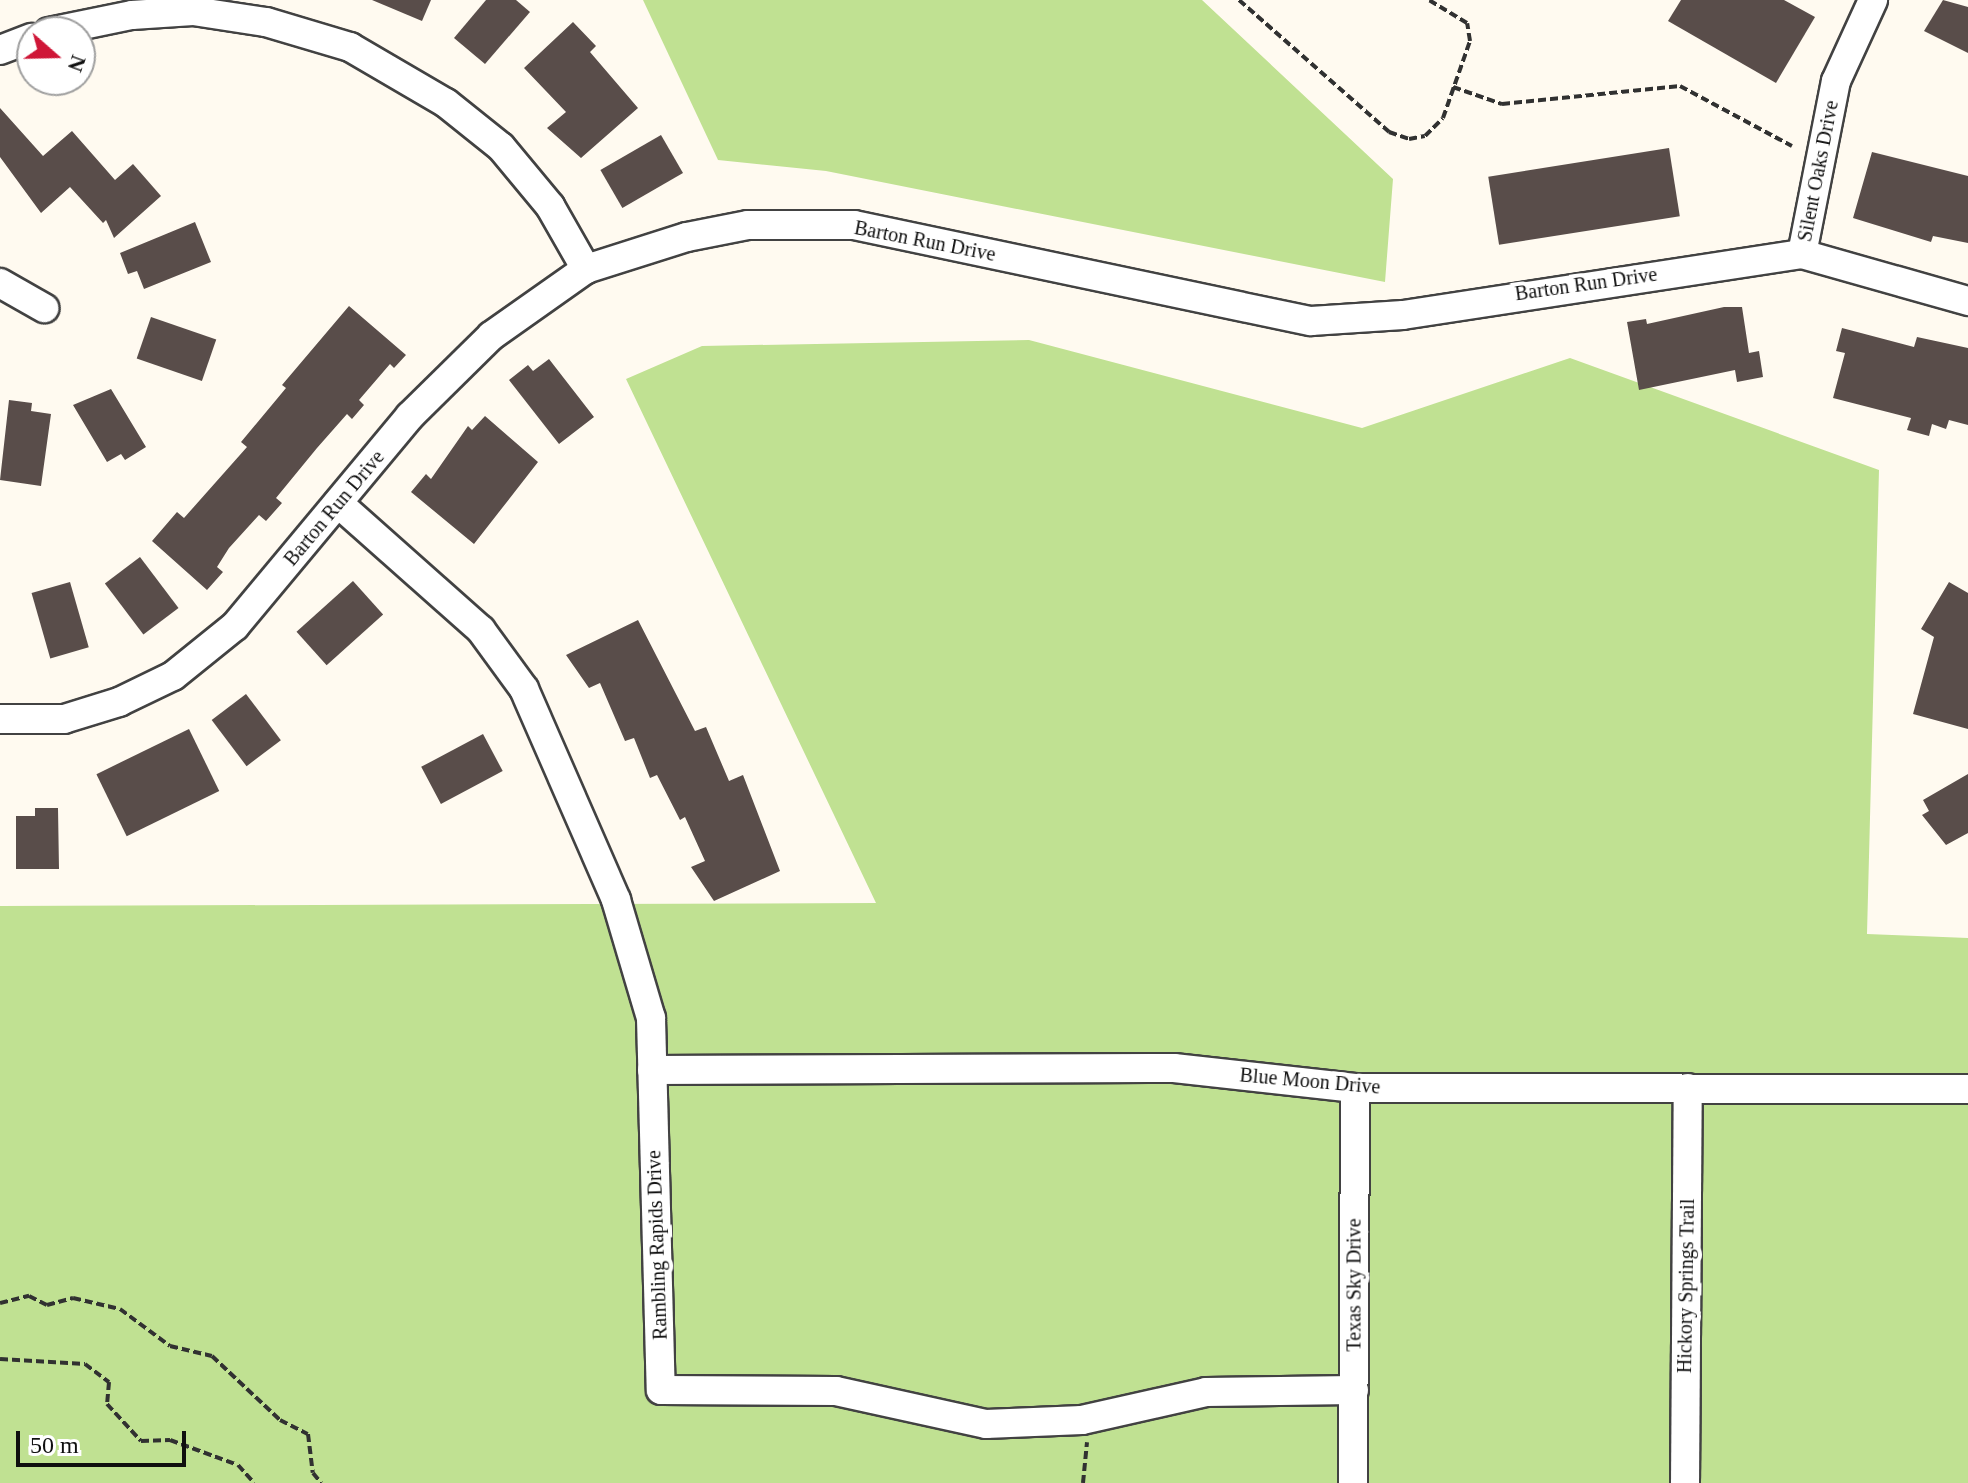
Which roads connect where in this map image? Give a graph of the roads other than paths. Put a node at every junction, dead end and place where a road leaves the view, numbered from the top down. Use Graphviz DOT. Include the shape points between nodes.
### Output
graph roads {
  1 [pos="1873,0"];
  2 [pos="96,22"];
  3 [pos="1802,254"];
  4 [pos="586,269"];
  5 [pos="0,283"];
  6 [pos="1968,301"];
  7 [pos="44,308"];
  8 [pos="338,503"];
  9 [pos="0,719"];
  10 [pos="652,1070"];
  11 [pos="1355,1088"];
  12 [pos="1688,1088"];
  13 [pos="1968,1089"];
  14 [pos="1354,1390"];
  15 [pos="1353,1483"];
  16 [pos="1685,1483"];
  1 -- 3 [label="street, Silent Oaks Drive" via="1836,81"];
  2 -- 4 [label="street" via="193,11 266,22 350,47 435,95 501,147 550,206"];
  3 -- 4 [label="street, Barton Run Drive" via="1403,315 1311,321 854,225 748,225 630,252"];
  3 -- 6 [label="street, Barton Run Drive"];
  4 -- 8 [label="street, Barton Run Drive" via="460,364"];
  5 -- 7 [label="street"];
  8 -- 9 [label="street, Barton Run Drive" via="235,626 173,676 119,702 64,719"];
  8 -- 10 [label="street, Rambling Rapids Drive" via="481,630 524,689 616,900 651,1018"];
  10 -- 11 [label="street, Blue Moon Drive" via="1174,1068"];
  10 -- 14 [label="street, Rambling Rapids Drive" via="661,1390 836,1391 986,1424 1082,1420 1206,1392"];
  11 -- 12 [label="street, Blue Moon Drive"];
  11 -- 14 [label="street, Texas Sky Drive"];
  12 -- 13 [label="street, Blue Moon Drive"];
  12 -- 16 [label="street, Hickory Springs Trail"];
  14 -- 15 [label="street, Texas Sky Drive"];
}
